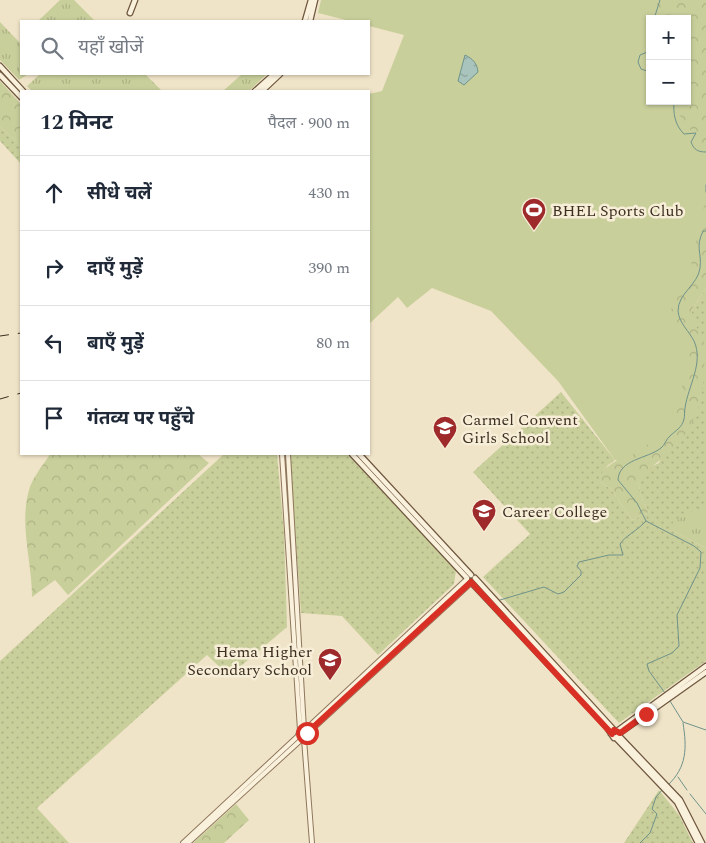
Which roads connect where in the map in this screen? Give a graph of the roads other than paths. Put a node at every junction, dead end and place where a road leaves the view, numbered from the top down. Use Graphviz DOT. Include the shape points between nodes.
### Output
graph roads {
  1 [pos="134,0"];
  2 [pos="311,0"];
  3 [pos="315,0"];
  4 [pos="130,13"];
  5 [pos="305,20"];
  6 [pos="310,20"];
  7 [pos="0,66"];
  8 [pos="0,75"];
  9 [pos="273,75"];
  10 [pos="279,75"];
  11 [pos="22,90"];
  12 [pos="256,90"];
  13 [pos="263,90"];
  14 [pos="20,96"];
  15 [pos="282,455"];
  16 [pos="288,455"];
  17 [pos="353,455"];
  18 [pos="360,455"];
  19 [pos="373,472"];
  20 [pos="470,579"];
  21 [pos="706,666"];
  22 [pos="706,672"];
  23 [pos="687,682"];
  24 [pos="304,731"];
  25 [pos="616,734"];
  26 [pos="301,738"];
  27 [pos="669,791"];
  28 [pos="183,843"];
  29 [pos="188,843"];
  30 [pos="312,843"];
  31 [pos="698,843"];
  32 [pos="702,843"];
  1 -- 4 [label="main road"];
  2 -- 5 [label="main road"];
  3 -- 6 [label="main road"];
  7 -- 11 [label="main road"];
  8 -- 14 [label="main road"];
  9 -- 12 [label="main road"];
  10 -- 13 [label="main road"];
  15 -- 24 [label="street"];
  16 -- 24 [label="street"];
  17 -- 19 [label="main road"];
  18 -- 19 [label="main road"];
  19 -- 20 [label="main road"];
  20 -- 24 [label="street"];
  20 -- 25 [label="main road"];
  21 -- 23 [label="main road"];
  22 -- 23 [label="main road"];
  23 -- 25 [label="main road"];
  24 -- 26 [label="street"];
  24 -- 26 [label="street"];
  25 -- 27 [label="main road"];
  26 -- 28 [label="street"];
  26 -- 29 [label="street"];
  26 -- 30 [label="street"];
  27 -- 31 [label="main road"];
  27 -- 32 [label="main road" via="680,800"];
}
